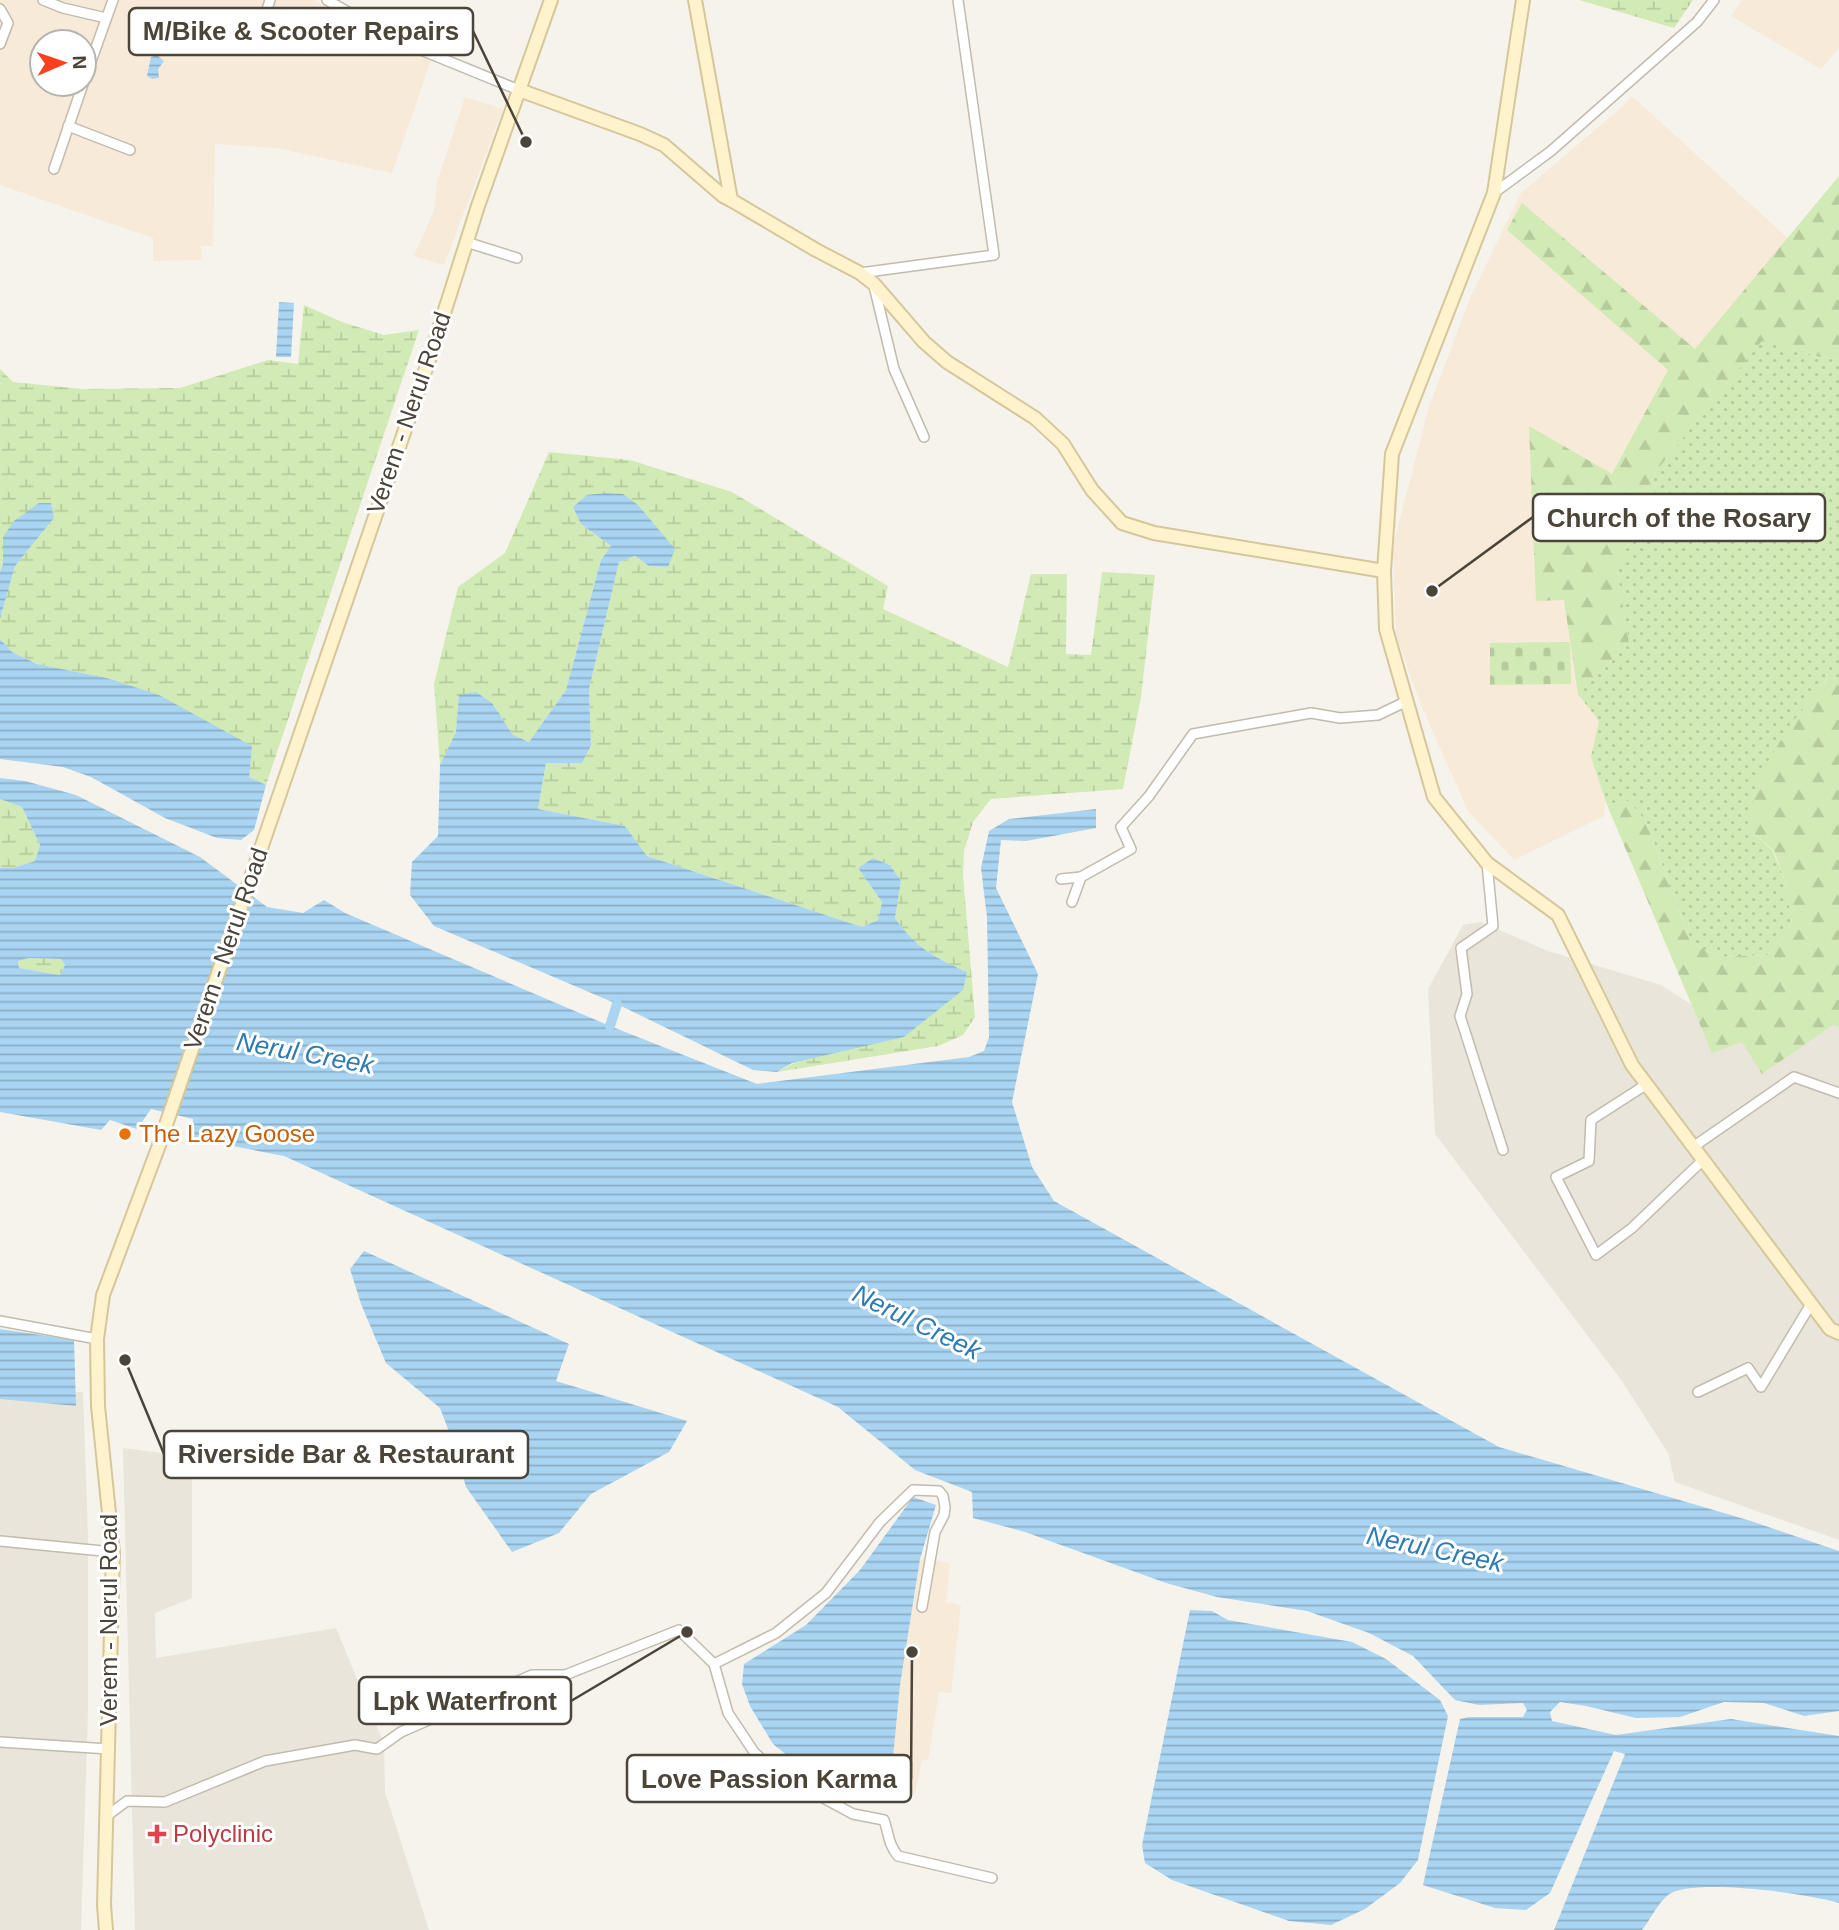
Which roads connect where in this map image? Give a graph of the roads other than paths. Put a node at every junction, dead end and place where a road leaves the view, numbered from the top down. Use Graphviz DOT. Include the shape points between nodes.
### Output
graph roads {
  1 [pos="43,0"];
  2 [pos="113,0"];
  3 [pos="270,0"];
  4 [pos="327,0"];
  5 [pos="551,0"];
  6 [pos="695,0"];
  7 [pos="958,0"];
  8 [pos="1524,0"];
  9 [pos="1714,0"];
  10 [pos="0,9"];
  11 [pos="106,18"];
  12 [pos="98,41"];
  13 [pos="257,42"];
  14 [pos="0,44"];
  15 [pos="519,90"];
  16 [pos="78,98"];
  17 [pos="68,126"];
  18 [pos="130,150"];
  19 [pos="54,169"];
  20 [pos="1494,193"];
  21 [pos="732,200"];
  22 [pos="466,242"];
  23 [pos="517,258"];
  24 [pos="860,273"];
  25 [pos="874,284"];
  26 [pos="924,437"];
  27 [pos="1384,571"];
  28 [pos="1407,701"];
  29 [pos="1487,863"];
  30 [pos="1081,877"];
  31 [pos="1061,879"];
  32 [pos="1072,902"];
  33 [pos="1647,1084"];
  34 [pos="1839,1093"];
  35 [pos="1693,1147"];
  36 [pos="1503,1150"];
  37 [pos="1703,1160"];
  38 [pos="1811,1304"];
  39 [pos="0,1321"];
  40 [pos="1839,1333"];
  41 [pos="97,1339"];
  42 [pos="1698,1392"];
  43 [pos="0,1541"];
  44 [pos="113,1552"];
  45 [pos="922,1607"];
  46 [pos="714,1664"];
  47 [pos="0,1742"];
  48 [pos="108,1749"];
  49 [pos="108,1815"];
  50 [pos="992,1878"];
  51 [pos="106,1930"];
  1 -- 11 [label="street"];
  2 -- 11 [label="street"];
  3 -- 13 [label="street"];
  4 -- 15 [label="street" via="399,41"];
  5 -- 15 [label="main road, Verem - Nerul Road"];
  6 -- 21 [label="main road"];
  7 -- 24 [label="street" via="994,256"];
  8 -- 20 [label="main road"];
  9 -- 20 [label="street" via="1697,22 1551,151"];
  10 -- 14 [label="street" via="8,23"];
  11 -- 12 [label="street"];
  15 -- 21 [label="main road" via="664,145"];
  15 -- 22 [label="main road, Verem - Nerul Road"];
  16 -- 17 [label="street"];
  17 -- 18 [label="street"];
  17 -- 19 [label="street"];
  20 -- 27 [label="main road" via="1392,454"];
  21 -- 24 [label="main road"];
  22 -- 23 [label="street"];
  22 -- 41 [label="main road, Verem - Nerul Road" via="158,1148 103,1295"];
  24 -- 25 [label="main road"];
  25 -- 26 [label="street" via="894,369"];
  25 -- 27 [label="main road" via="947,362 1035,418 1063,444 1092,490 1122,523 1154,533"];
  27 -- 28 [label="main road" via="1387,629"];
  28 -- 29 [label="main road" via="1434,797"];
  28 -- 30 [label="street" via="1378,715 1340,719 1311,713 1193,734 1121,827 1131,849"];
  29 -- 33 [label="main road" via="1558,915 1632,1065"];
  29 -- 36 [label="street" via="1493,926 1461,948 1467,994 1460,1016"];
  30 -- 31 [label="street"];
  30 -- 32 [label="street"];
  33 -- 35 [label="main road"];
  33 -- 37 [label="street" via="1591,1120 1588,1161 1556,1177 1596,1255 1632,1228"];
  34 -- 35 [label="street" via="1794,1077"];
  35 -- 37 [label="main road"];
  37 -- 38 [label="main road"];
  38 -- 40 [label="main road" via="1829,1329"];
  38 -- 42 [label="street" via="1762,1387 1748,1368"];
  39 -- 41 [label="street"];
  41 -- 44 [label="main road, Verem - Nerul Road" via="98,1406"];
  43 -- 44 [label="street"];
  44 -- 48 [label="main road, Verem - Nerul Road"];
  45 -- 46 [label="street" via="935,1532 946,1507 939,1491 918,1489 880,1522 826,1593 776,1633"];
  46 -- 49 [label="street" via="679,1630 565,1675 532,1675 401,1732 377,1749 355,1745 265,1761 165,1802 127,1801"];
  46 -- 50 [label="street" via="729,1713 754,1752 775,1772 852,1814 884,1820 889,1845 898,1856"];
  47 -- 48 [label="street"];
  48 -- 49 [label="main road, Verem - Nerul Road"];
  49 -- 51 [label="main road, Verem - Nerul Road"];
}
